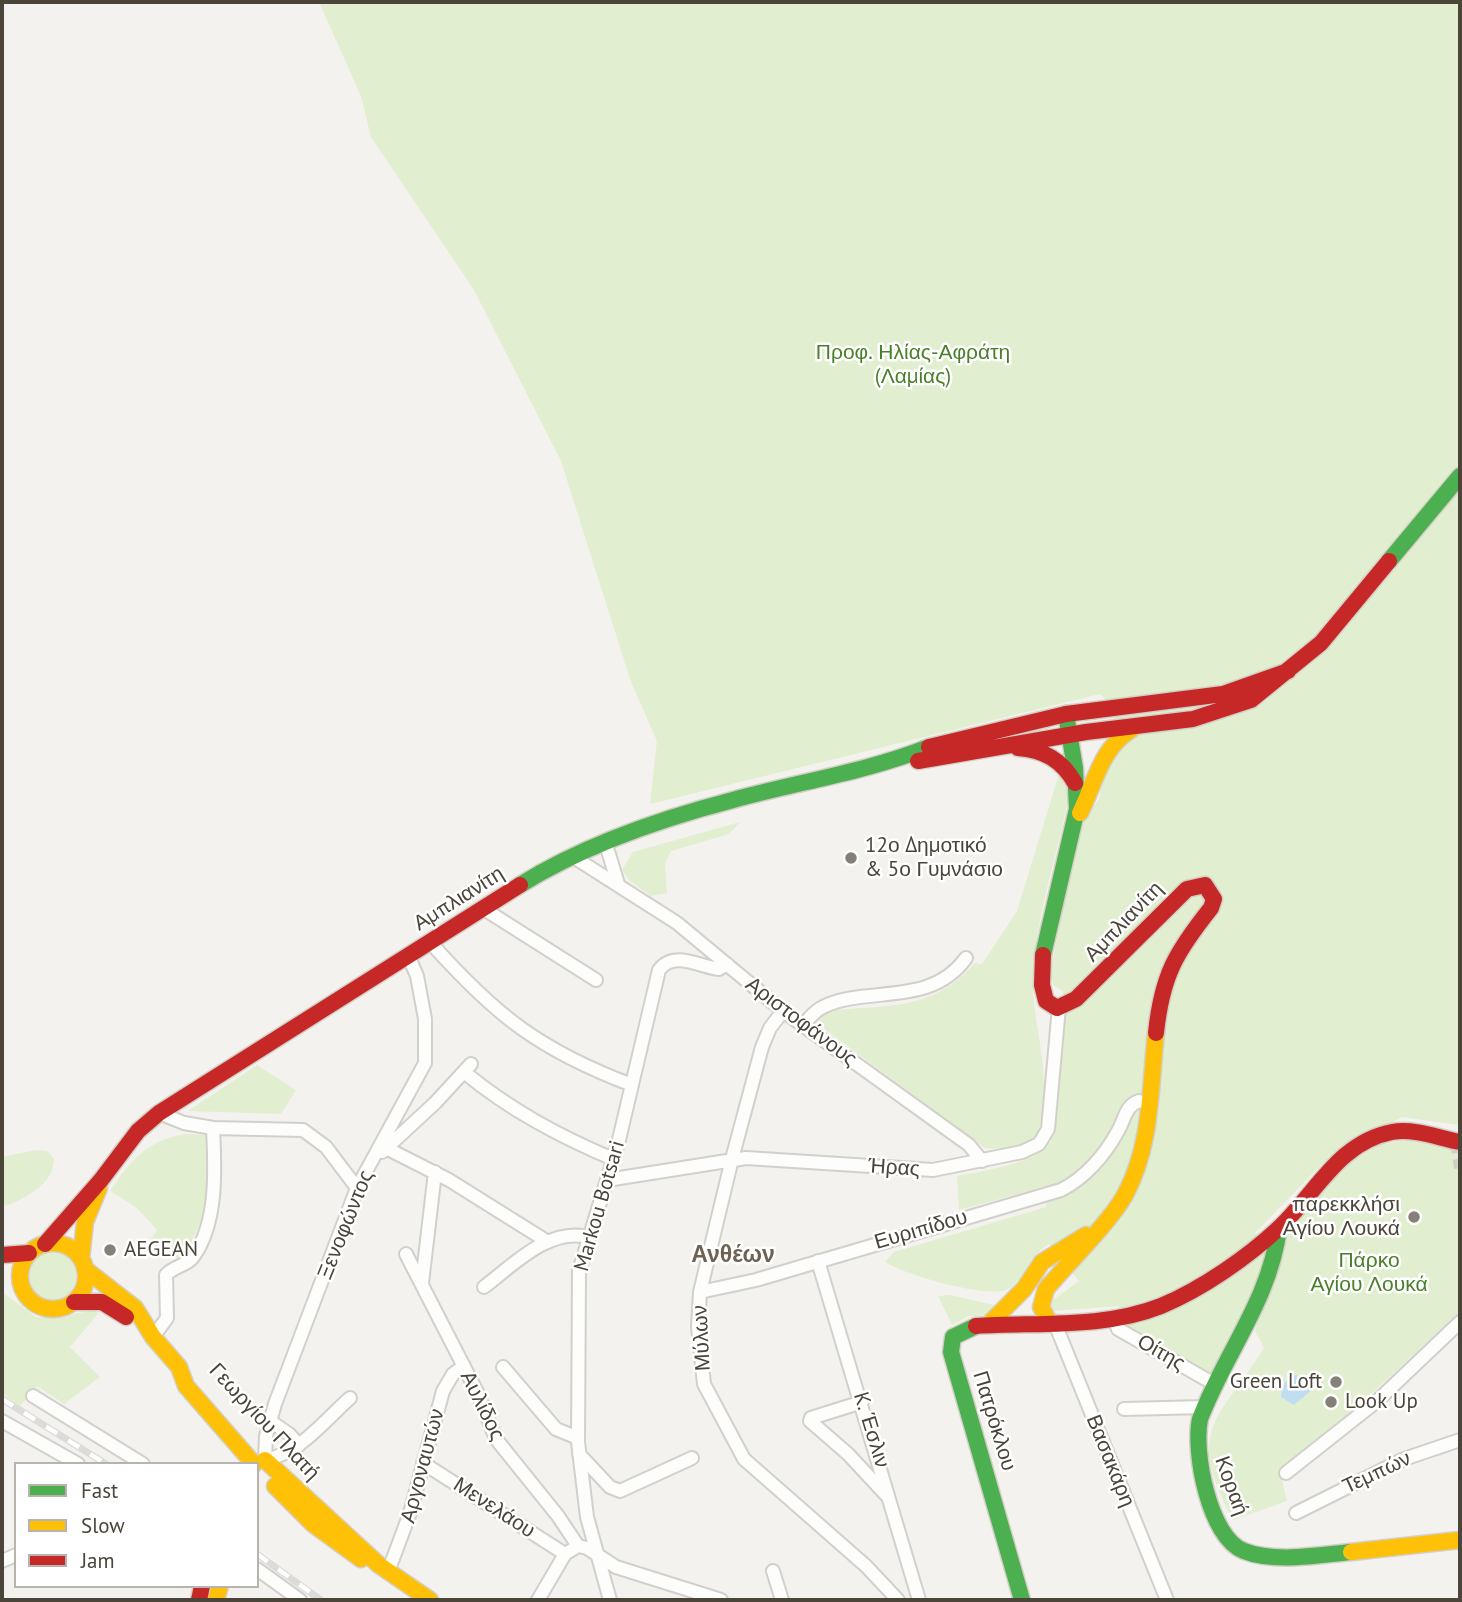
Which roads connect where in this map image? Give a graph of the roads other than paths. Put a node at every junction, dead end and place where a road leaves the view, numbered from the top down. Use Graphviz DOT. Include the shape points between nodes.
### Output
graph roads {
  1 [pos="1460,476"];
  2 [pos="1288,671"];
  3 [pos="1074,713"];
  4 [pos="1138,726"];
  5 [pos="1078,733"];
  6 [pos="999,748"];
  7 [pos="896,760"];
  8 [pos="1093,782"];
  9 [pos="1077,788"];
  10 [pos="1076,820"];
  11 [pos="605,841"];
  12 [pos="572,856"];
  13 [pos="619,884"];
  14 [pos="484,909"];
  15 [pos="430,942"];
  16 [pos="408,955"];
  17 [pos="966,958"];
  18 [pos="727,964"];
  19 [pos="596,980"];
  20 [pos="1059,1007"];
  21 [pos="783,1012"];
  22 [pos="803,1025"];
  23 [pos="632,1085"];
  24 [pos="1148,1103"];
  25 [pos="159,1113"];
  26 [pos="213,1128"];
  27 [pos="1118,1132"];
  28 [pos="1460,1142"];
  29 [pos="1143,1143"];
  30 [pos="386,1148"];
  31 [pos="732,1159"];
  32 [pos="613,1160"];
  33 [pos="982,1161"];
  34 [pos="371,1162"];
  35 [pos="435,1172"];
  36 [pos="101,1180"];
  37 [pos="607,1180"];
  38 [pos="357,1188"];
  39 [pos="1099,1227"];
  40 [pos="1279,1228"];
  41 [pos="588,1237"];
  42 [pos="548,1242"];
  43 [pos="45,1244"];
  44 [pos="29,1253"];
  45 [pos="406,1254"];
  46 [pos="2,1255"];
  47 [pos="818,1261"];
  48 [pos="83,1264"];
  49 [pos="4,1278"];
  50 [pos="422,1286"];
  51 [pos="484,1287"];
  52 [pos="1024,1289"];
  53 [pos="700,1292"];
  54 [pos="27,1297"];
  55 [pos="74,1302"];
  56 [pos="1114,1317"];
  57 [pos="1046,1322"];
  58 [pos="1460,1322"];
  59 [pos="988,1325"];
  60 [pos="152,1337"];
  61 [pos="464,1366"];
  62 [pos="503,1367"];
  63 [pos="1216,1385"];
  64 [pos="33,1396"];
  65 [pos="350,1398"];
  66 [pos="862,1402"];
  67 [pos="1205,1407"];
  68 [pos="1124,1409"];
  69 [pos="2,1421"];
  70 [pos="270,1421"];
  71 [pos="578,1438"];
  72 [pos="1460,1440"];
  73 [pos="299,1445"];
  74 [pos="579,1454"];
  75 [pos="692,1458"];
  76 [pos="74,1462"];
  77 [pos="140,1462"];
  78 [pos="254,1462"];
  79 [pos="259,1462"];
  80 [pos="423,1463"];
  81 [pos="259,1466"];
  82 [pos="259,1467"];
  83 [pos="1286,1473"];
  84 [pos="892,1503"];
  85 [pos="1296,1513"];
  86 [pos="1460,1540"];
  87 [pos="578,1546"];
  88 [pos="565,1554"];
  89 [pos="596,1554"];
  90 [pos="384,1568"];
  91 [pos="259,1570"];
  92 [pos="773,1571"];
  93 [pos="300,1600"];
  94 [pos="430,1600"];
  95 [pos="538,1600"];
  96 [pos="611,1600"];
  97 [pos="720,1600"];
  98 [pos="782,1600"];
  99 [pos="898,1600"];
  100 [pos="919,1600"];
  101 [pos="1022,1600"];
  102 [pos="1167,1600"];
  1 -- 2 [label="main road" via="1341,620"];
  2 -- 3 [label="main road, Αμπλιανίτη" via="1242,689 1200,698"];
  2 -- 4 [label="main road" via="1260,695 1223,712"];
  3 -- 5 [label="main road"];
  3 -- 7 [label="main road, Αμπλιανίτη" via="929,747"];
  4 -- 5 [label="main road"];
  4 -- 8 [label="main road" via="1108,746"];
  5 -- 6 [label="main road"];
  5 -- 8 [label="main road"];
  5 -- 9 [label="main road"];
  6 -- 7 [label="main road, Αμπλιανίτη"];
  6 -- 9 [label="main road" via="1048,754 1067,770"];
  7 -- 11 [label="main road, Αμπλιανίτη" via="731,800"];
  8 -- 10 [label="main road"];
  9 -- 10 [label="main road"];
  10 -- 20 [label="main road" via="1041,974 1046,1001"];
  11 -- 12 [label="main road, Αμπλιανίτη"];
  11 -- 13 [label="street"];
  12 -- 13 [label="street, Αριστοφάνους"];
  12 -- 14 [label="main road, Αμπλιανίτη"];
  13 -- 18 [label="street, Αριστοφάνους"];
  14 -- 15 [label="main road, Αμπλιανίτη"];
  14 -- 19 [label="street"];
  15 -- 16 [label="main road, Αμπλιανίτη"];
  15 -- 23 [label="street" via="485,1000 533,1039 587,1068"];
  16 -- 25 [label="main road, Αμπλιανίτη"];
  16 -- 34 [label="street, Ξενοφώντος" via="425,1019 425,1063"];
  17 -- 22 [label="street" via="925,987 832,1003"];
  18 -- 21 [label="street, Αριστοφάνους"];
  18 -- 23 [label="street, Markou Botsari" via="719,969 681,960 661,968"];
  20 -- 24 [label="main road, Αμπλιανίτη" via="1092,985 1183,891 1196,885 1209,887 1212,907 1174,958 1165,982"];
  20 -- 33 [label="street, Ήρας" via="1044,1138 1022,1152"];
  21 -- 22 [label="street, Αριστοφάνους"];
  21 -- 31 [label="street, Μύλων" via="762,1047"];
  22 -- 33 [label="street, Αριστοφάνους" via="969,1145"];
  23 -- 32 [label="street, Markou Botsari"];
  24 -- 27 [label="street, Ευριπίδου" via="1130,1105"];
  24 -- 29 [label="main road, Αμπλιανίτη"];
  25 -- 26 [label="street"];
  25 -- 36 [label="main road, Αμπλιανίτη" via="138,1131"];
  26 -- 38 [label="street" via="308,1132 326,1147"];
  26 -- 60 [label="street" via="207,1225 192,1259 166,1275 167,1318"];
  27 -- 29 [label="street" via="1131,1129"];
  27 -- 47 [label="street, Ευριπίδου" via="1083,1177 1062,1190"];
  28 -- 40 [label="main road" via="1413,1132 1383,1134 1345,1155"];
  29 -- 39 [label="main road, Αμπλιανίτη" via="1127,1191"];
  30 -- 32 [label="street" via="468,1068 497,1099 528,1119"];
  30 -- 34 [label="street"];
  30 -- 35 [label="street"];
  31 -- 33 [label="street, Ήρας" via="927,1171"];
  31 -- 37 [label="street, Ήρας"];
  31 -- 53 [label="street, Μύλων"];
  32 -- 37 [label="street, Markou Botsari"];
  34 -- 38 [label="street, Ξενοφώντος"];
  35 -- 42 [label="street"];
  35 -- 50 [label="street"];
  36 -- 43 [label="main road, Αμπλιανίτη"];
  36 -- 48 [label="main road, Αμπλιανίτη" via="85,1222"];
  37 -- 41 [label="street, Markou Botsari"];
  38 -- 70 [label="street, Ξενοφώντος"];
  39 -- 52 [label="main road, Αμπλιανίτη" via="1047,1258"];
  39 -- 57 [label="main road" via="1045,1290 1041,1308"];
  40 -- 56 [label="main road" via="1169,1302"];
  40 -- 63 [label="main road, Κοραή" via="1278,1249 1262,1295"];
  41 -- 42 [label="street" via="569,1233"];
  41 -- 71 [label="street, Markou Botsari" via="578,1283"];
  42 -- 51 [label="street"];
  43 -- 44 [label="main road"];
  43 -- 48 [label="main road" via="62,1245"];
  44 -- 46 [label="main road"];
  44 -- 54 [label="main road" via="20,1275"];
  45 -- 50 [label="street, Αυλίδος"];
  47 -- 53 [label="street, Ευριπίδου"];
  47 -- 66 [label="street, K. Έσλιν"];
  48 -- 55 [label="main road" via="84,1287"];
  48 -- 60 [label="main road, Γεωργίου Πλατή" via="135,1308"];
  49 -- 54 [label="main road"];
  50 -- 61 [label="street, Αυλίδος"];
  52 -- 57 [label="main road" via="1024,1306"];
  52 -- 59 [label="main road, Αμπλιανίτη"];
  53 -- 99 [label="street, Μύλων" via="698,1338 704,1384 743,1457"];
  54 -- 55 [label="main road" via="49,1309"];
  55 -- 60 [label="main road, Γεωργίου Πλατή" via="105,1303"];
  56 -- 57 [label="main road"];
  56 -- 63 [label="street, Οίτης" via="1118,1329"];
  57 -- 59 [label="main road, Πατρόκλου"];
  57 -- 102 [label="street, Βασακάρη"];
  58 -- 83 [label="street" via="1370,1407"];
  59 -- 101 [label="main road, Πατρόκλου" via="958,1332 950,1341 951,1352"];
  60 -- 78 [label="main road, Γεωργίου Πλατή" via="179,1367 186,1385"];
  61 -- 80 [label="street, Αργοναυτών" via="443,1391"];
  61 -- 87 [label="street, Αυλίδος" via="496,1439"];
  62 -- 71 [label="street" via="556,1429"];
  63 -- 67 [label="main road, Κοραή"];
  64 -- 77 [label="street"];
  65 -- 73 [label="street"];
  66 -- 84 [label="street, K. Έσλιν"];
  66 -- 84 [label="street" via="810,1421 875,1481"];
  67 -- 68 [label="street"];
  67 -- 86 [label="main road, Κοραή" via="1196,1436 1200,1466 1227,1533 1244,1552 1334,1553"];
  69 -- 76 [label="street"];
  70 -- 73 [label="street"];
  70 -- 79 [label="street, Ξενοφώντος"];
  71 -- 74 [label="street, Markou Botsari"];
  72 -- 85 [label="street, Τεμπών" via="1404,1458"];
  73 -- 81 [label="street"];
  74 -- 75 [label="street" via="610,1487 620,1491"];
  74 -- 89 [label="street, Markou Botsari"];
  80 -- 88 [label="street, Μενελάου"];
  80 -- 90 [label="street, Αργοναυτών" via="403,1538"];
  82 -- 90 [label="main road, Γεωργίου Πλατή" via="334,1542"];
  84 -- 100 [label="street, K. Έσλιν"];
  87 -- 88 [label="street"];
  87 -- 89 [label="street"];
  88 -- 95 [label="street"];
  89 -- 96 [label="street, Markou Botsari"];
  89 -- 97 [label="street" via="624,1570"];
  90 -- 94 [label="main road, Γεωργίου Πλατή"];
  91 -- 93 [label="street"];
  92 -- 98 [label="street"];
}
